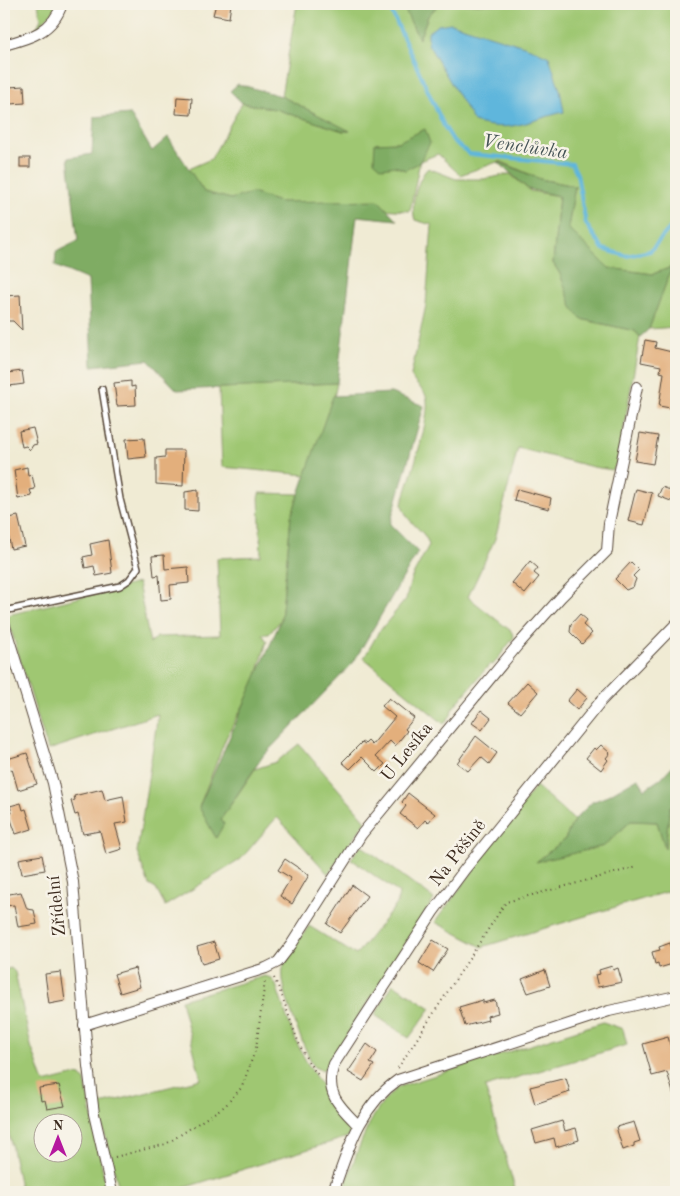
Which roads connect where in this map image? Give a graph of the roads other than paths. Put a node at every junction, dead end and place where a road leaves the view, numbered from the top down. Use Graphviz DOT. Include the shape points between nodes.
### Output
graph roads {
  1 [pos="62,4"];
  2 [pos="4,46"];
  3 [pos="636,387"];
  4 [pos="102,389"];
  5 [pos="4,611"];
  6 [pos="4,623"];
  7 [pos="676,624"];
  8 [pos="676,996"];
  9 [pos="84,1025"];
  10 [pos="358,1125"];
  11 [pos="112,1192"];
  12 [pos="333,1192"];
  1 -- 2 [label="street" via="59,15 49,27 31,38"];
  3 -- 9 [label="street, U Lesíka" via="608,523 607,551 536,625 360,835 278,962"];
  4 -- 5 [label="lane" via="120,499 138,568 120,586"];
  6 -- 9 [label="street, Zřídelní" via="53,783 73,882"];
  7 -- 10 [label="street, Na Pěšině" via="602,701 454,884 334,1064 330,1076 333,1097"];
  8 -- 10 [label="street" via="609,1011 415,1073 383,1091"];
  9 -- 11 [label="street, Zřídelní" via="94,1114"];
  10 -- 12 [label="street"];
}
